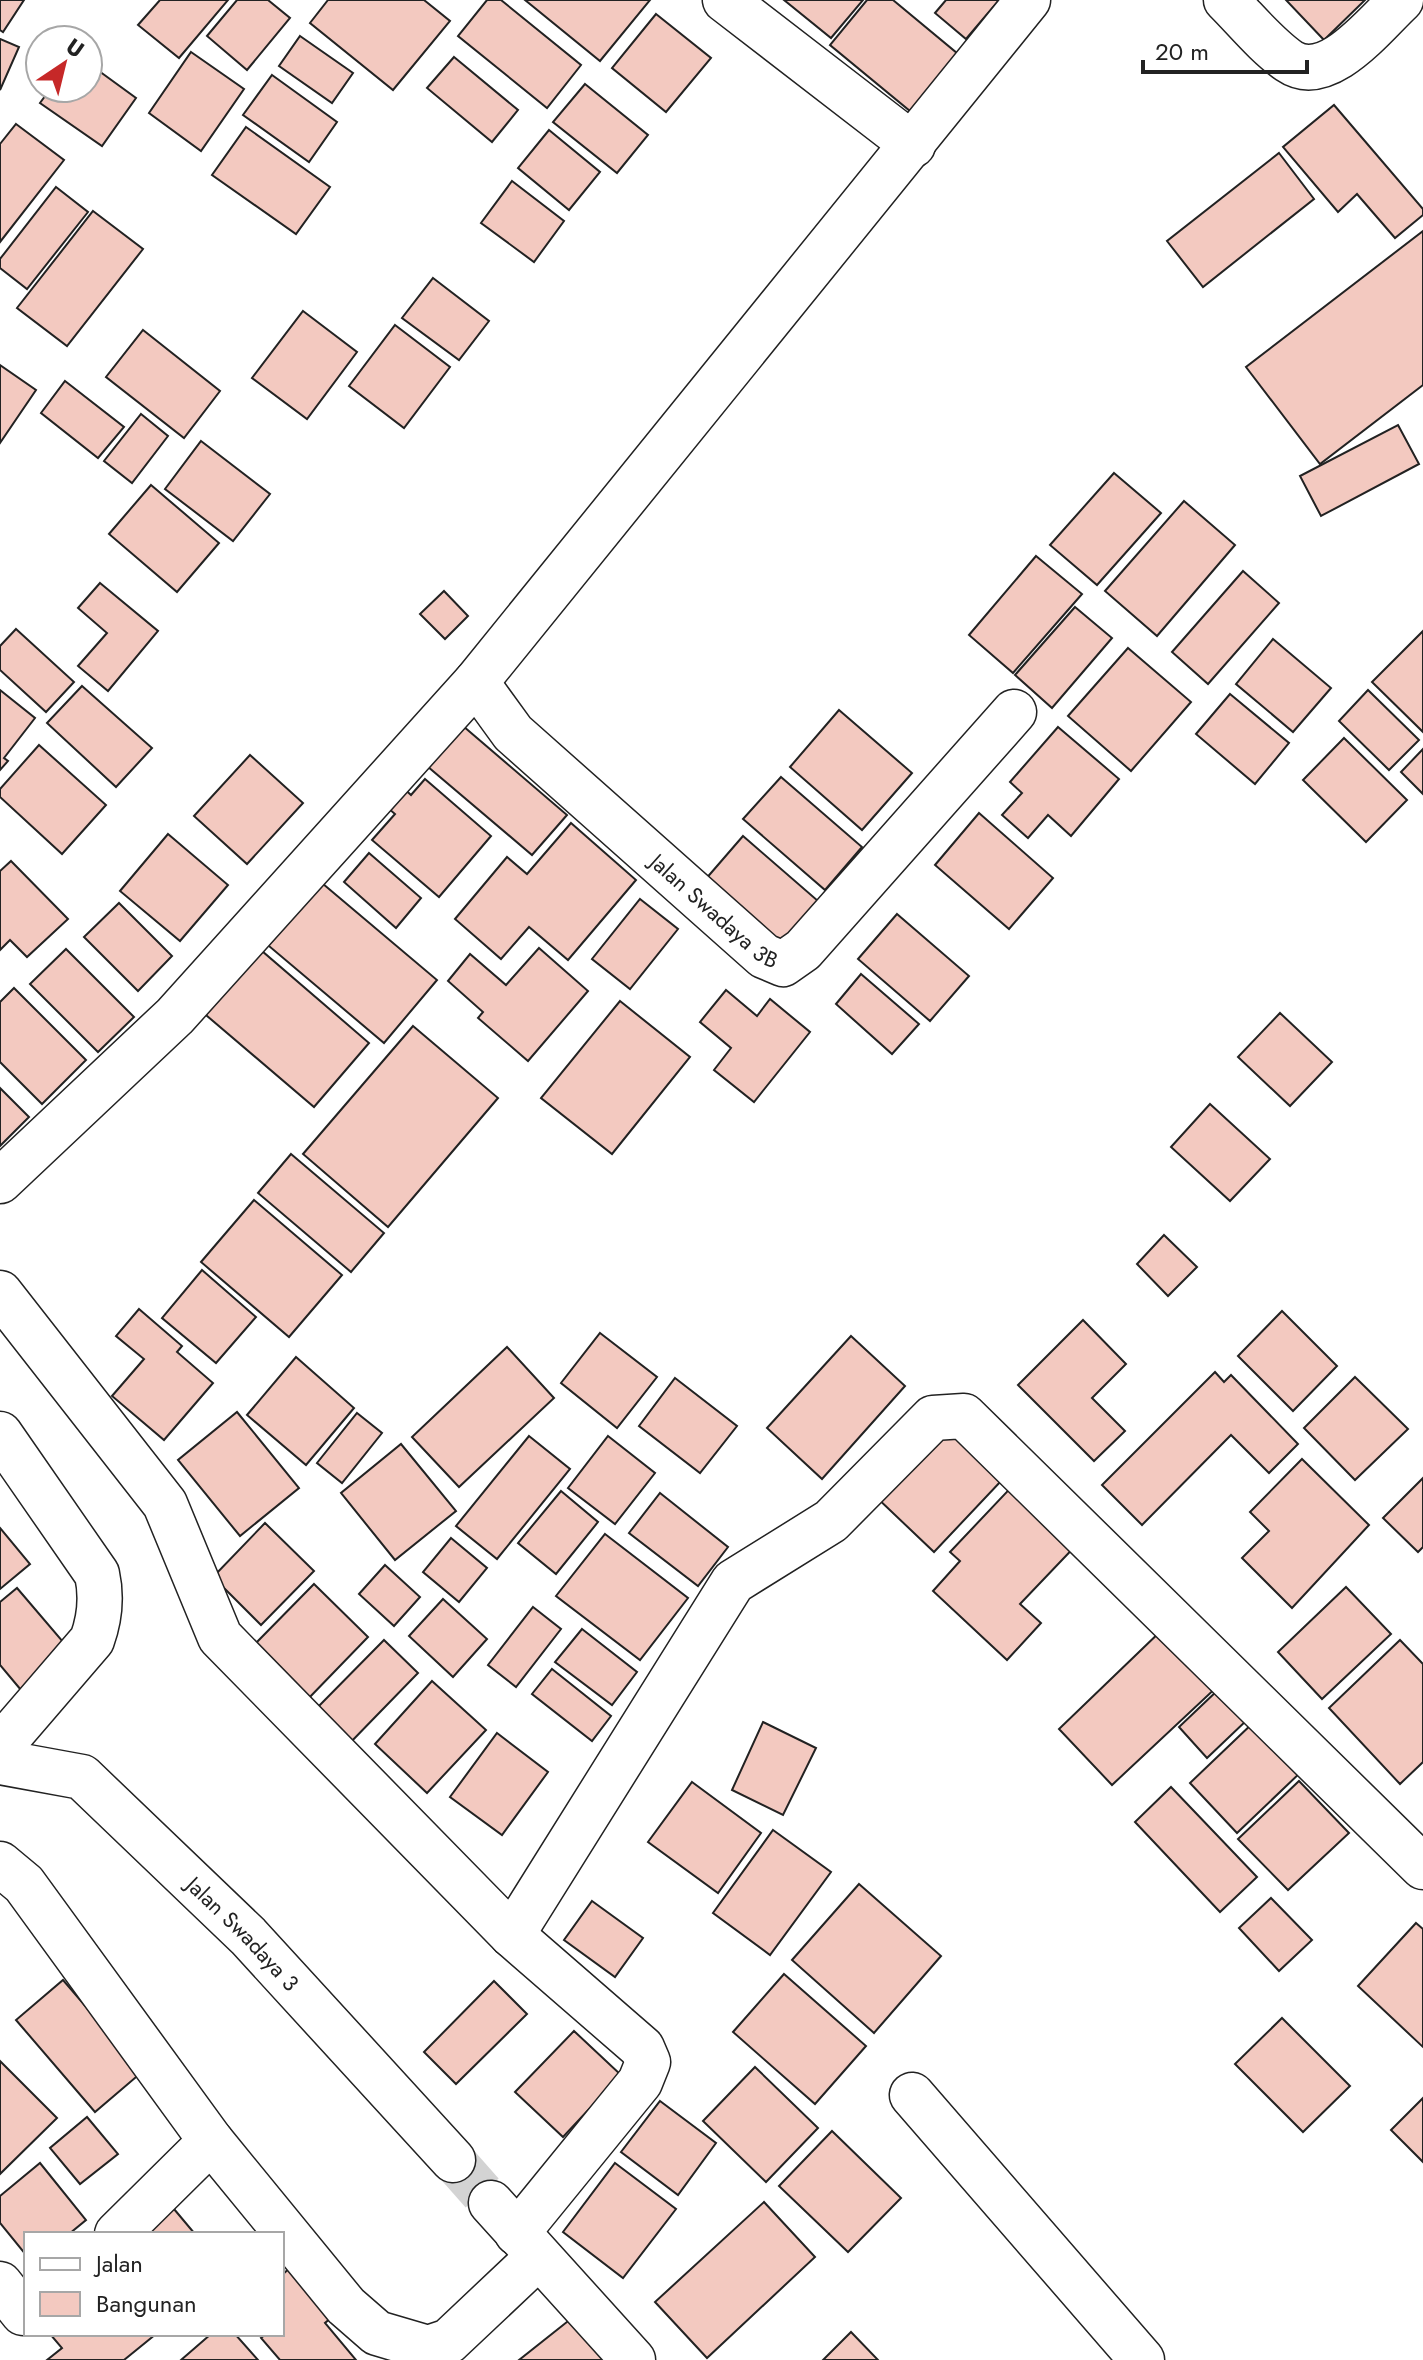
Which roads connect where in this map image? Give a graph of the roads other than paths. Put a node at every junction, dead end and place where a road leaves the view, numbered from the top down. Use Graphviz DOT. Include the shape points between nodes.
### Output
graph roads {
  1 [pos="725,0"];
  2 [pos="1028,0"];
  3 [pos="1226,0"];
  4 [pos="1401,0"];
  5 [pos="913,145"];
  6 [pos="476,682"];
  7 [pos="1014,712"];
  8 [pos="0,1181"];
  9 [pos="0,1293"];
  10 [pos="0,1434"];
  11 [pos="0,1747"];
  12 [pos="0,1762"];
  13 [pos="0,1864"];
  14 [pos="1423,1867"];
  15 [pos="512,1935"];
  16 [pos="912,2095"];
  17 [pos="211,2141"];
  18 [pos="453,2160"];
  19 [pos="515,2231"];
  20 [pos="119,2232"];
  21 [pos="633,2360"];
  22 [pos="1142,2360"];
  1 -- 5 [label="street"];
  2 -- 5 [label="street"];
  3 -- 4 [label="street" via="1290,62 1309,70 1332,64"];
  5 -- 6 [label="street"];
  6 -- 7 [label="street, Jalan Swadaya 3B" via="513,733 764,956 783,964 803,950"];
  6 -- 8 [label="street" via="175,1016"];
  9 -- 15 [label="street" via="165,1504 216,1632"];
  10 -- 11 [label="street" via="97,1574 100,1590 92,1640"];
  12 -- 18 [label="street, Jalan Swadaya 3" via="82,1777 248,1936"];
  13 -- 17 [label="street" via="24,1884"];
  14 -- 15 [label="street" via="964,1416 933,1418 831,1521 733,1582"];
  15 -- 19 [label="street" via="642,2048 648,2062 640,2082"];
  16 -- 22 [label="street"];
  17 -- 19 [label="street" via="346,2306 377,2333 428,2348 449,2341"];
  17 -- 20 [label="street"];
  19 -- 21 [label="street"];
}
